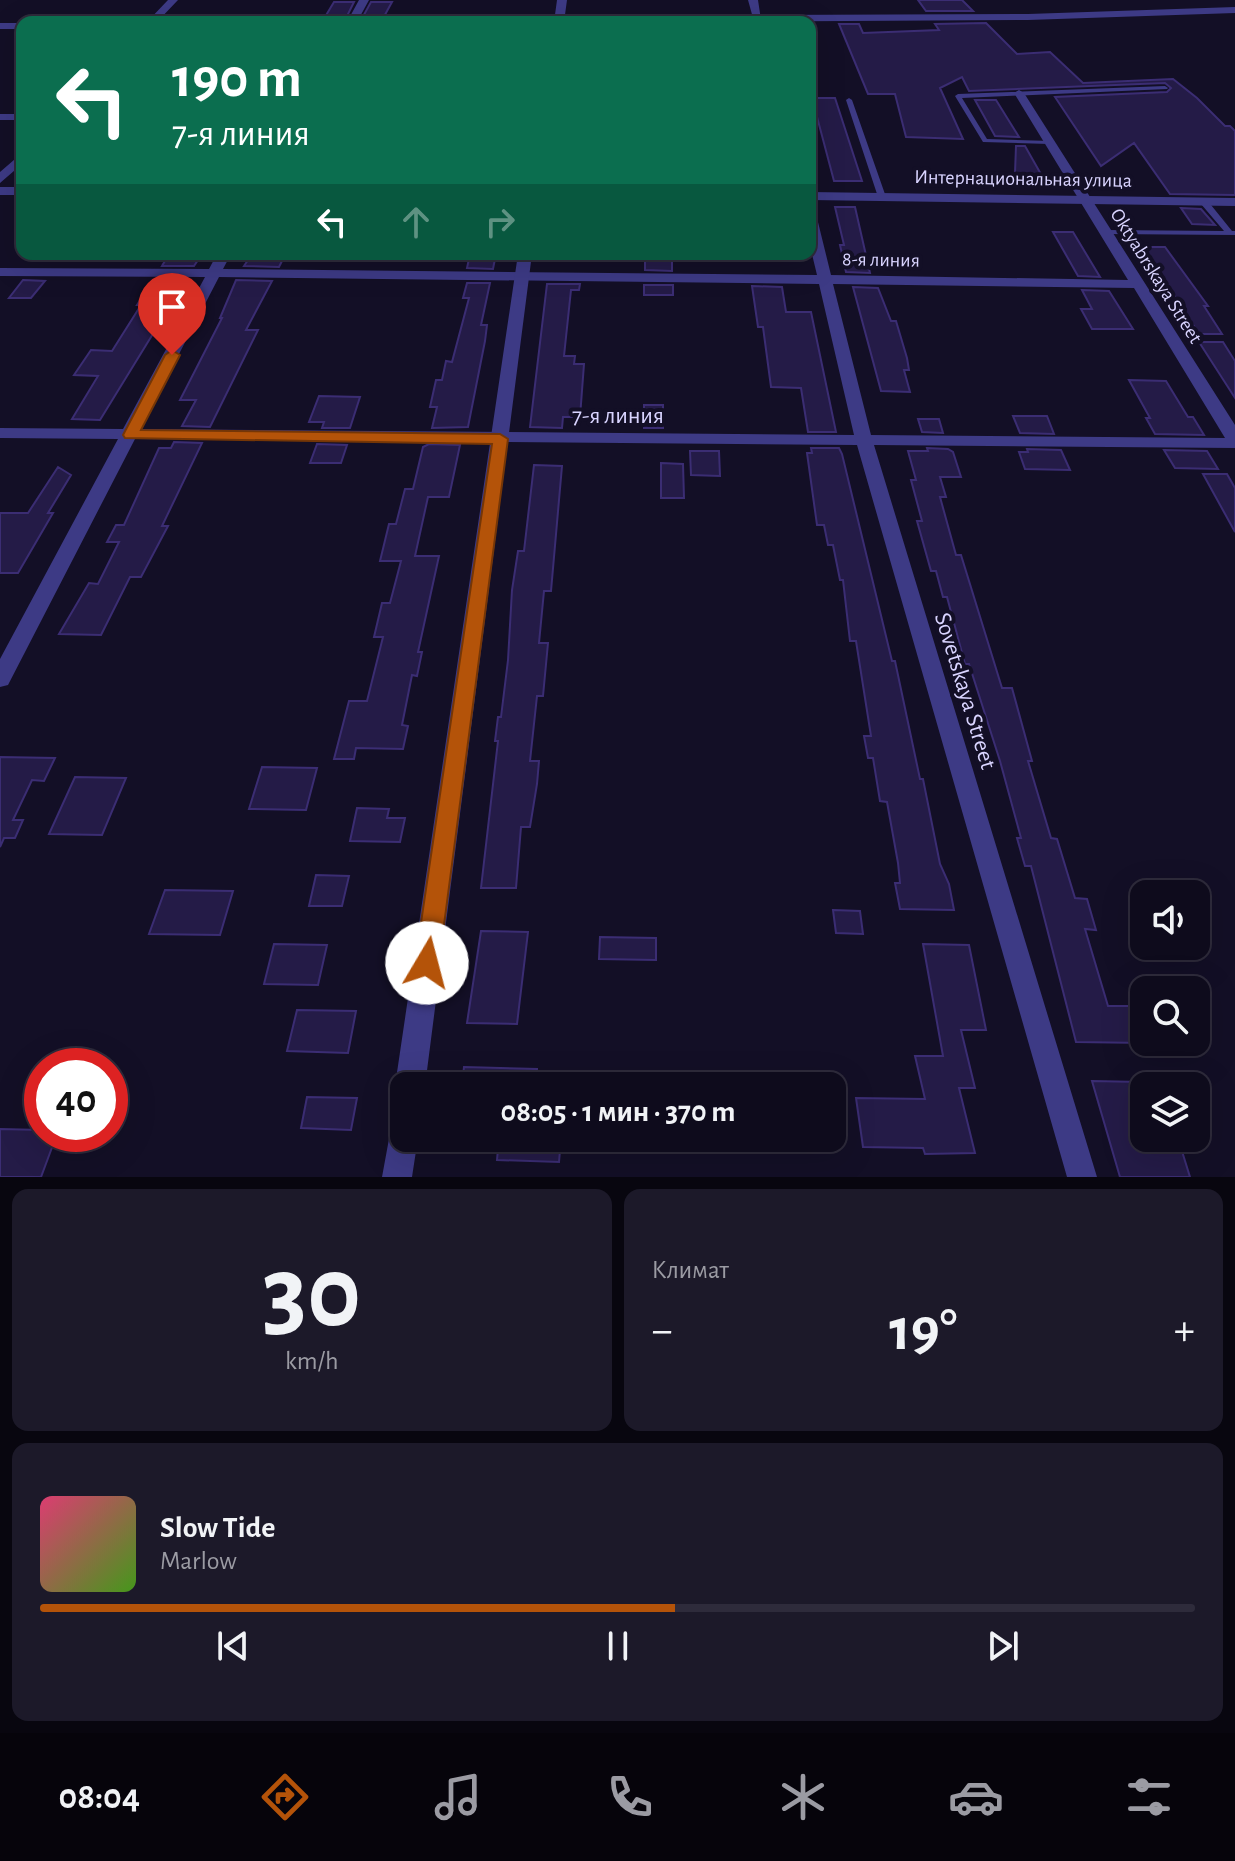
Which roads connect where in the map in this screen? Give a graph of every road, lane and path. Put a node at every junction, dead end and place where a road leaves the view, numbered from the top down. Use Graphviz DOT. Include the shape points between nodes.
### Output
graph roads {
  1 [pos="173,0"];
  2 [pos="1235,10"];
  3 [pos="158,16"];
  4 [pos="816,18"];
  5 [pos="1165,88"];
  6 [pos="1019,93"];
  7 [pos="849,100"];
  8 [pos="1049,142"];
  9 [pos="16,163"];
  10 [pos="0,179"];
  11 [pos="816,196"];
  12 [pos="882,197"];
  13 [pos="1086,201"];
  14 [pos="1204,202"];
  15 [pos="1235,202"];
  16 [pos="1105,232"];
  17 [pos="1232,233"];
  18 [pos="816,243"];
  19 [pos="221,260"];
  20 [pos="524,265"];
  21 [pos="0,272"];
  22 [pos="214,274"];
  23 [pos="825,280"];
  24 [pos="1138,284"];
  25 [pos="0,433"];
  26 [pos="131,435"];
  27 [pos="500,439"];
  28 [pos="864,441"];
  29 [pos="1235,441"];
  30 [pos="0,679"];
  31 [pos="412,1072"];
  32 [pos="401,1152"];
  33 [pos="397,1177"];
  34 [pos="1082,1177"];
  1 -- 3 [label="street"];
  2 -- 4 [label="street"];
  5 -- 6 [label="lane"];
  6 -- 8 [label="street, Oktyabrskaya Street"];
  6 -- 8 [label="lane" via="958,96 985,141"];
  7 -- 12 [label="lane"];
  8 -- 13 [label="street, Oktyabrskaya Street"];
  9 -- 10 [label="street"];
  11 -- 12 [label="street, Интернациональная улица"];
  12 -- 13 [label="street, Интернациональная улица"];
  13 -- 14 [label="street, Интернациональная улица"];
  13 -- 16 [label="street, Oktyabrskaya Street"];
  14 -- 15 [label="street, Интернациональная улица"];
  14 -- 17 [label="lane"];
  16 -- 17 [label="lane"];
  16 -- 24 [label="street, Oktyabrskaya Street"];
  18 -- 23 [label="street, Sovetskaya Street"];
  19 -- 22 [label="street"];
  20 -- 22 [label="street, 8-я линия"];
  20 -- 23 [label="street, 8-я линия"];
  20 -- 27 [label="street"];
  21 -- 22 [label="street, 8-я линия"];
  22 -- 26 [label="street"];
  23 -- 24 [label="street, 8-я линия"];
  23 -- 28 [label="street, Sovetskaya Street"];
  24 -- 29 [label="street, Oktyabrskaya Street"];
  25 -- 26 [label="street, 7-я линия"];
  26 -- 27 [label="street, 7-я линия"];
  26 -- 30 [label="street"];
  27 -- 28 [label="street, 7-я линия"];
  27 -- 31 [label="street"];
  28 -- 29 [label="street, 7-я линия"];
  28 -- 34 [label="street, Sovetskaya Street"];
  32 -- 33 [label="street"];
}
